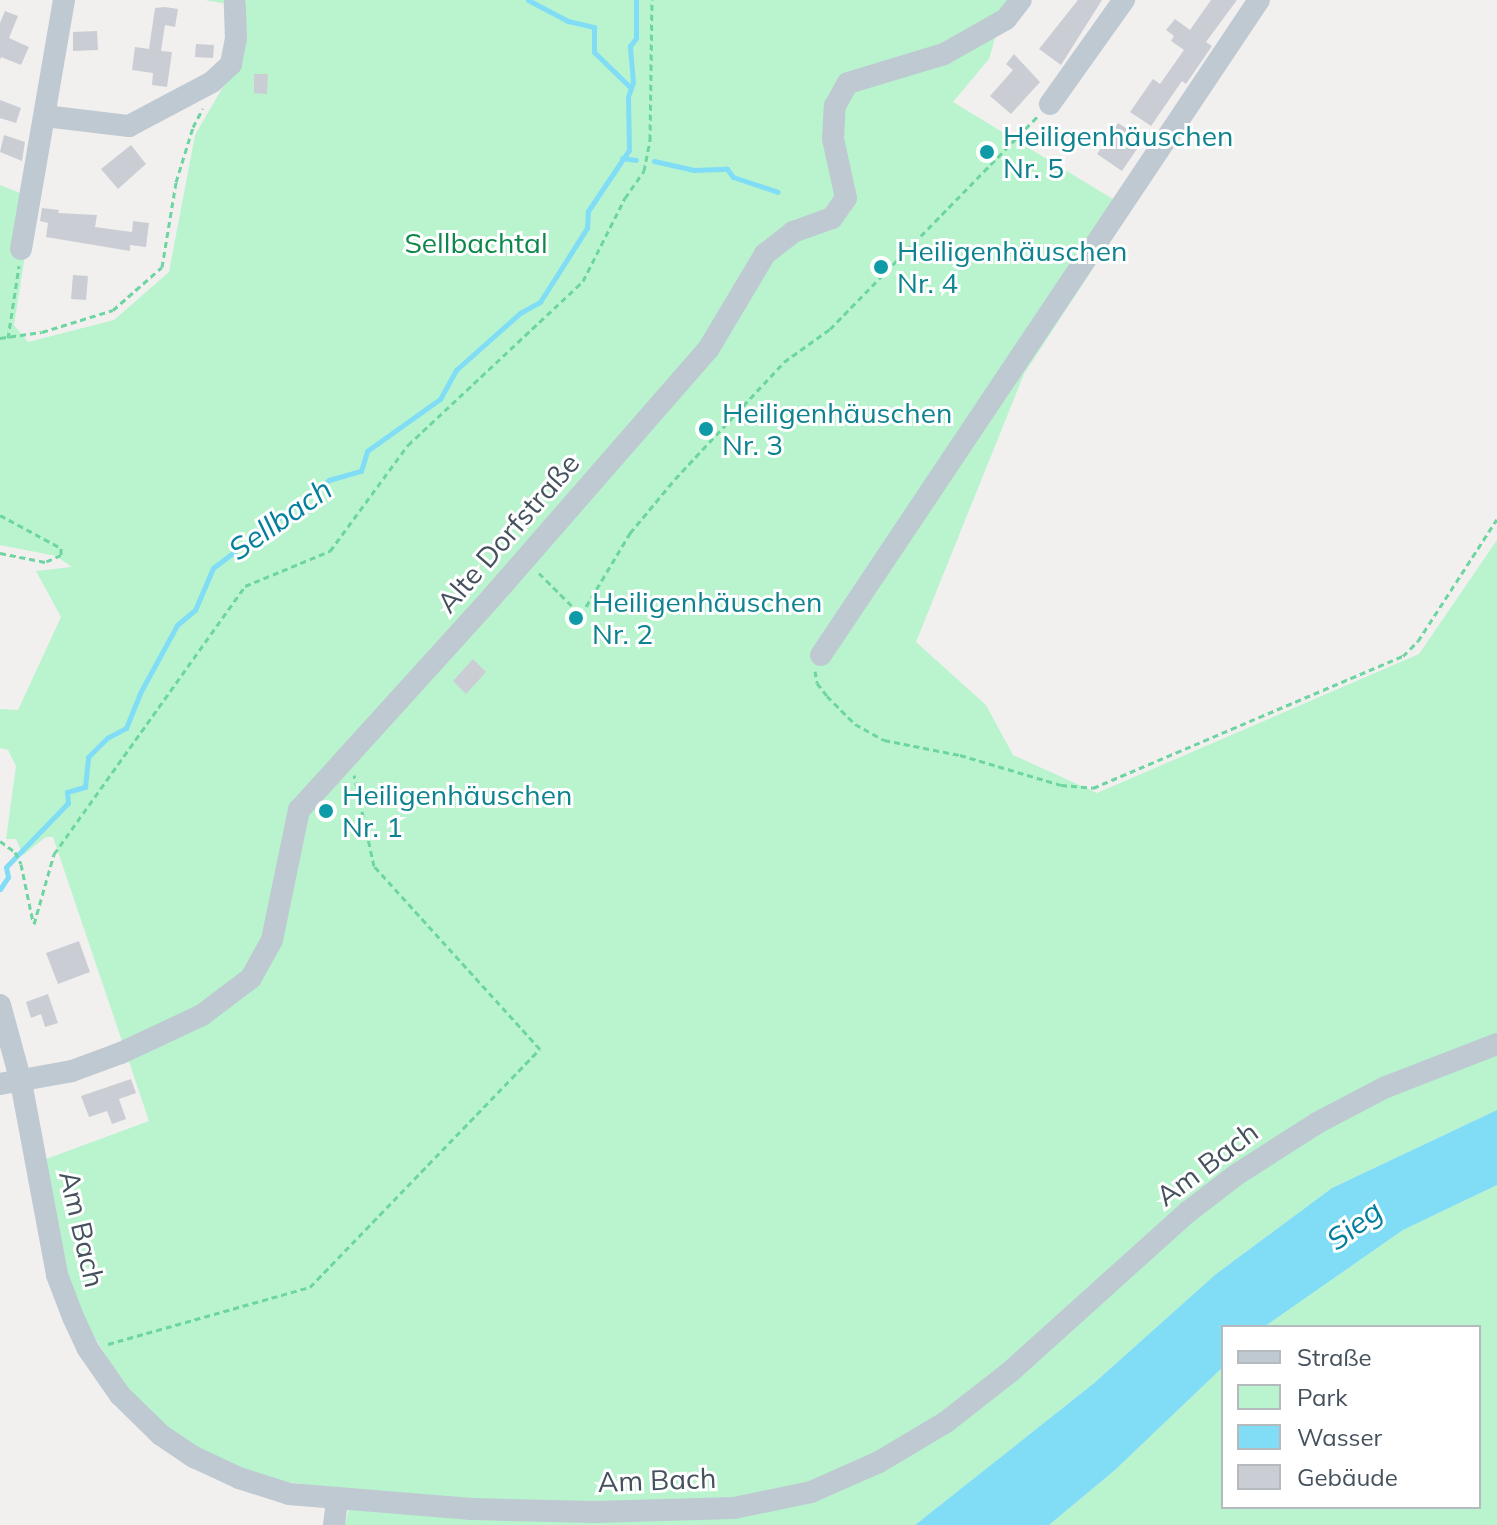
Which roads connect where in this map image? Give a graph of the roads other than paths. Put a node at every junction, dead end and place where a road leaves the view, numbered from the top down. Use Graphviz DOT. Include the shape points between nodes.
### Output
graph roads {
  1 [pos="64,0"];
  2 [pos="1021,0"];
  3 [pos="1124,0"];
  4 [pos="1259,0"];
  5 [pos="235,4"];
  6 [pos="1050,104"];
  7 [pos="45,116"];
  8 [pos="21,249"];
  9 [pos="821,655"];
  10 [pos="0,1005"];
  11 [pos="1497,1044"];
  12 [pos="11,1083"];
  13 [pos="337,1500"];
  14 [pos="334,1525"];
  1 -- 7 [label="street"];
  2 -- 12 [label="street, Alte Dorfstraße" via="1006,19 944,54 848,83 835,106 833,139 846,198 832,218 793,232 765,254 709,348 299,810 272,940 251,978 202,1015 121,1053 72,1071"];
  3 -- 6 [label="street"];
  4 -- 9 [label="street"];
  5 -- 7 [label="street" via="231,64 212,82 129,126"];
  7 -- 8 [label="street"];
  10 -- 12 [label="street, Am Bach"];
  11 -- 13 [label="street, Am Bach" via="1386,1087 1236,1175 946,1422 879,1462 811,1492 734,1508 595,1512"];
  12 -- 13 [label="street, Am Bach" via="57,1275 88,1349 120,1395 161,1435 194,1457 289,1494"];
  13 -- 14 [label="street"];
}
